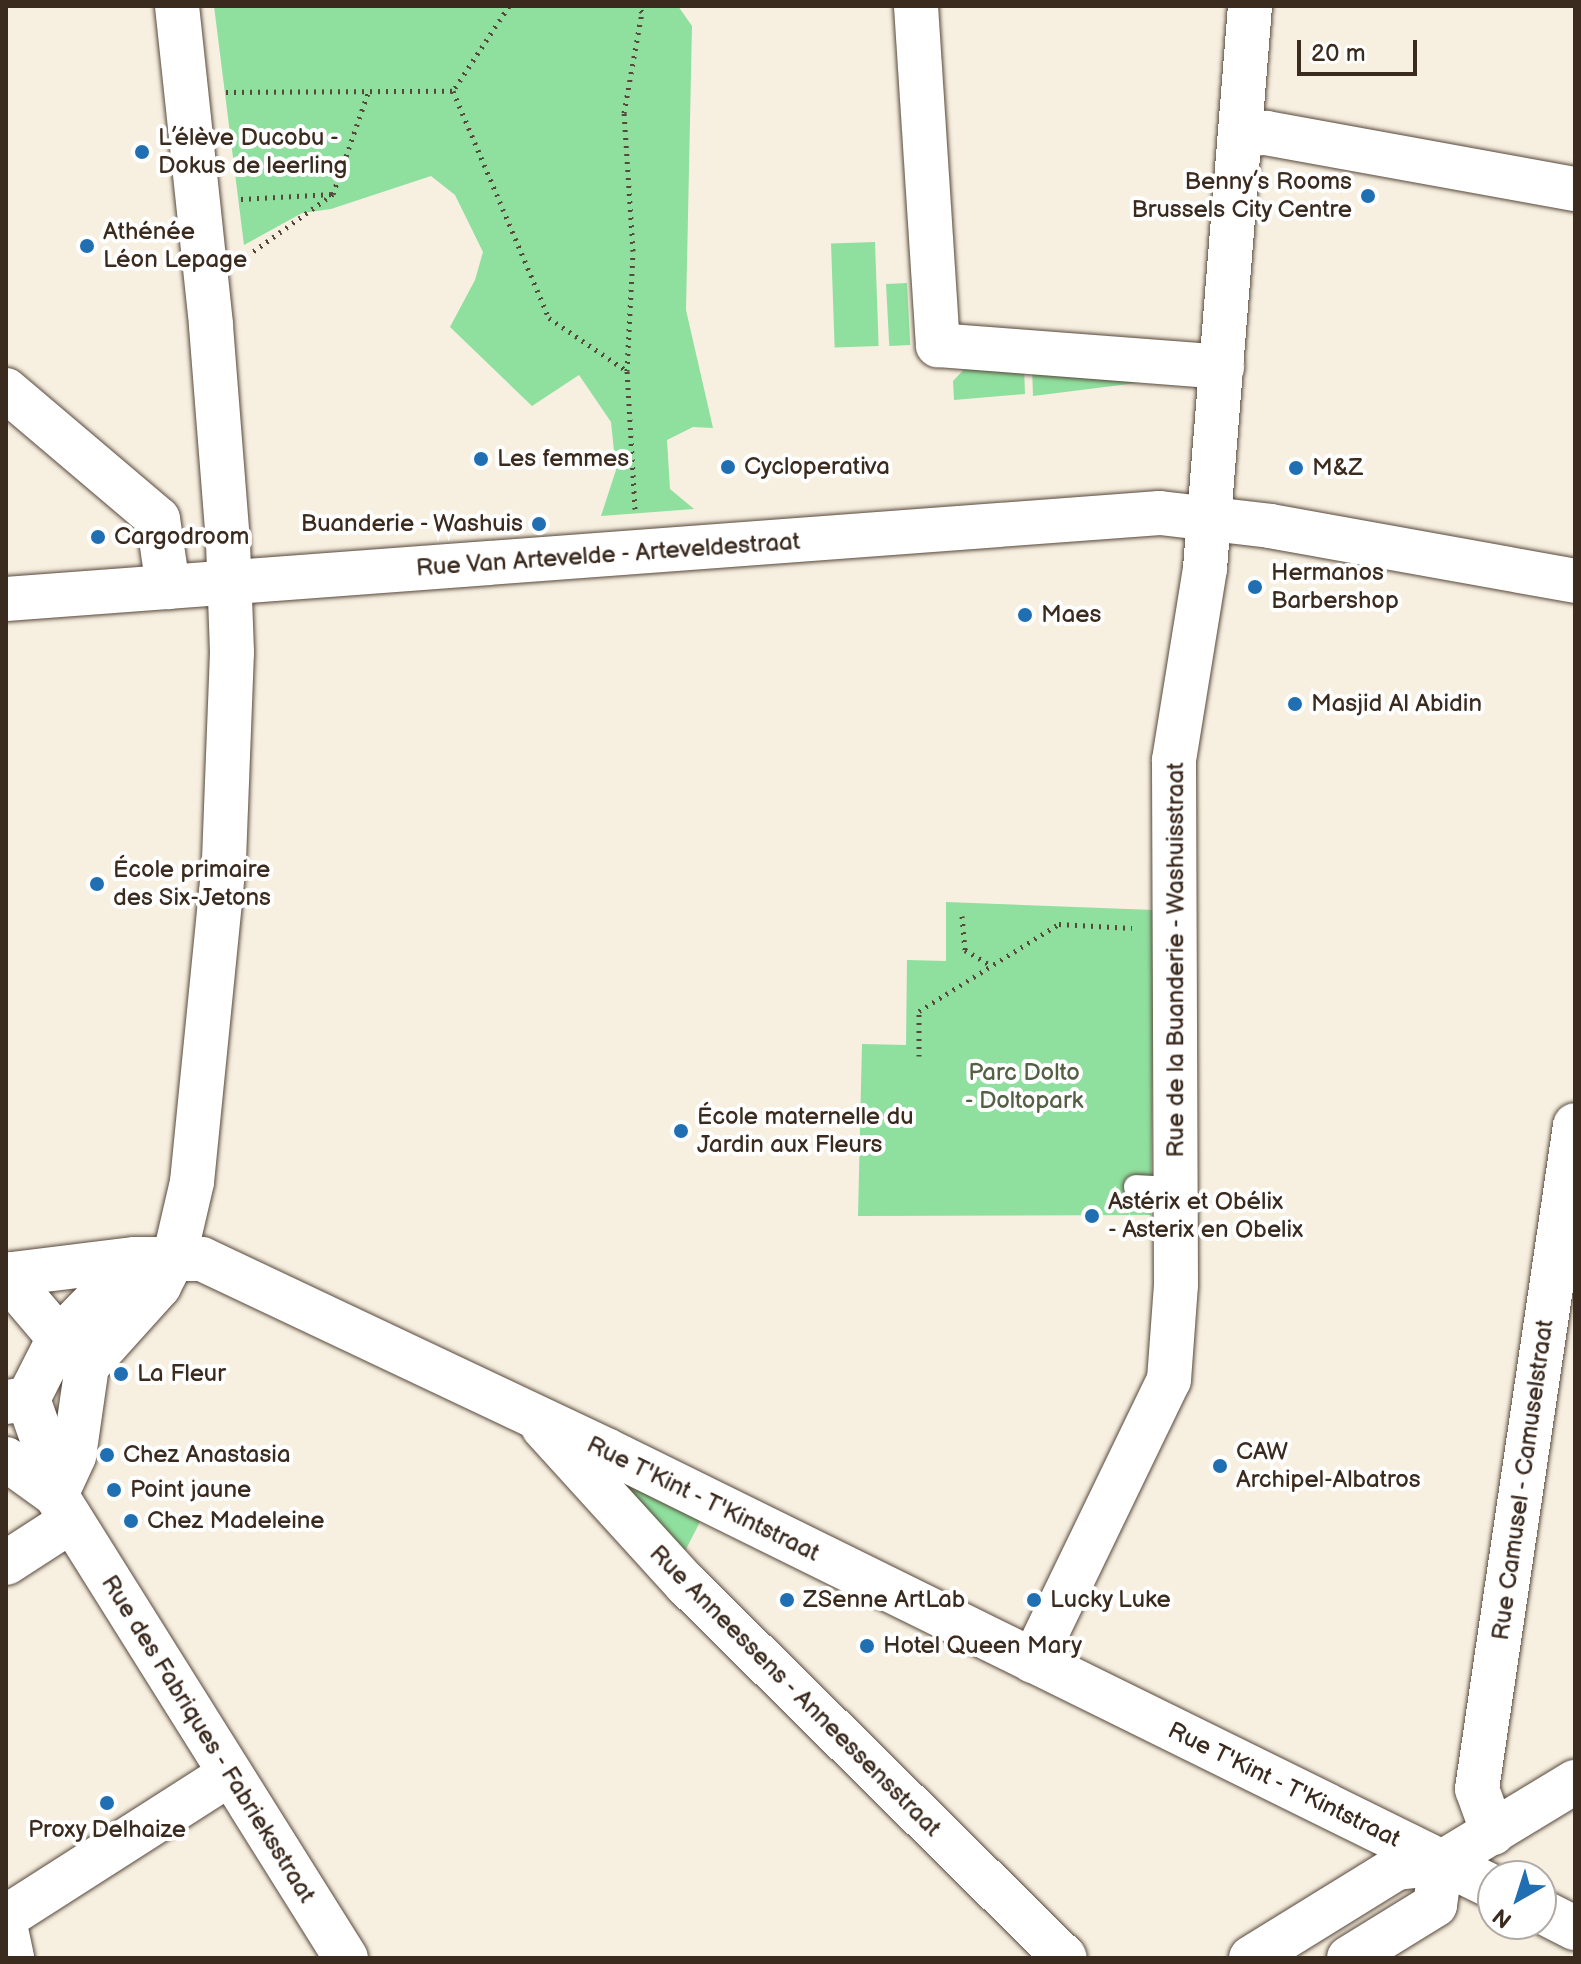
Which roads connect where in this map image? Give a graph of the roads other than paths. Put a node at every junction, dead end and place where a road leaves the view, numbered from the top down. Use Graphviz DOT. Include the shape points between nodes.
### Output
graph roads {
  1 [pos="177,6"];
  2 [pos="916,6"];
  3 [pos="1250,6"];
  4 [pos="1241,135"];
  5 [pos="1575,189"];
  6 [pos="1222,367"];
  7 [pos="6,390"];
  8 [pos="224,485"];
  9 [pos="158,519"];
  10 [pos="1210,519"];
  11 [pos="1575,581"];
  12 [pos="229,583"];
  13 [pos="168,587"];
  14 [pos="6,599"];
  15 [pos="1575,1125"];
  16 [pos="175,1255"];
  17 [pos="11,1279"];
  18 [pos="138,1281"];
  19 [pos="59,1338"];
  20 [pos="17,1400"];
  21 [pos="534,1416"];
  22 [pos="6,1459"];
  23 [pos="61,1498"];
  24 [pos="6,1563"];
  25 [pos="1033,1661"];
  26 [pos="230,1774"];
  27 [pos="1575,1782"];
  28 [pos="1493,1833"];
  29 [pos="1441,1863"];
  30 [pos="1477,1880"];
  31 [pos="6,1917"];
  32 [pos="1557,1919"];
  33 [pos="1575,1928"];
  34 [pos="6,1929"];
  35 [pos="12,1958"];
  36 [pos="346,1958"];
  37 [pos="1065,1958"];
  38 [pos="1251,1958"];
  39 [pos="1349,1958"];
  1 -- 8 [label="street"];
  2 -- 6 [label="street" via="938,345"];
  3 -- 4 [label="street, Rue de la Buanderie - Washuisstraat"];
  4 -- 5 [label="street" via="1266,133"];
  4 -- 6 [label="street, Rue de la Buanderie - Washuisstraat"];
  6 -- 10 [label="street, Rue de la Buanderie - Washuisstraat"];
  7 -- 9 [label="street"];
  8 -- 9 [label="street"];
  8 -- 12 [label="street"];
  9 -- 13 [label="street"];
  10 -- 11 [label="street, Rue Van Artevelde - Arteveldestraat"];
  10 -- 12 [label="street, Rue Van Artevelde - Arteveldestraat" via="1160,513"];
  10 -- 25 [label="street, Rue de la Buanderie - Washuisstraat" via="1174,760 1176,930 1156,1188 1169,1380"];
  12 -- 13 [label="street, Rue Van Artevelde - Arteveldestraat"];
  12 -- 16 [label="street" via="232,666 224,860 192,1182"];
  13 -- 14 [label="street, Rue Van Artevelde - Arteveldestraat"];
  15 -- 28 [label="street, Rue Camusel - Camuselstraat" via="1477,1789"];
  16 -- 17 [label="street"];
  16 -- 21 [label="street, Rue T'Kint - T'Kintstraat" via="202,1259"];
  16 -- 23 [label="street" via="159,1286 132,1310 87,1366 74,1456"];
  17 -- 19 [label="street"];
  18 -- 19 [label="street" via="100,1296"];
  19 -- 20 [label="street"];
  20 -- 23 [label="street"];
  21 -- 25 [label="street, Rue T'Kint - T'Kintstraat"];
  21 -- 37 [label="street, Rue Anneessens - Anneessensstraat" via="675,1573"];
  22 -- 23 [label="street"];
  23 -- 24 [label="street"];
  23 -- 26 [label="street, Rue des Fabriques - Fabrieksstraat"];
  25 -- 29 [label="street, Rue T'Kint - T'Kintstraat"];
  26 -- 31 [label="street"];
  26 -- 36 [label="street, Rue des Fabriques - Fabrieksstraat"];
  27 -- 28 [label="street"];
  28 -- 29 [label="street"];
  29 -- 30 [label="street, Rue T'Kint - T'Kintstraat"];
  29 -- 38 [label="street" via="1397,1868"];
  29 -- 39 [label="street" via="1435,1905"];
  32 -- 33 [label="street"];
  34 -- 35 [label="street"];
}
